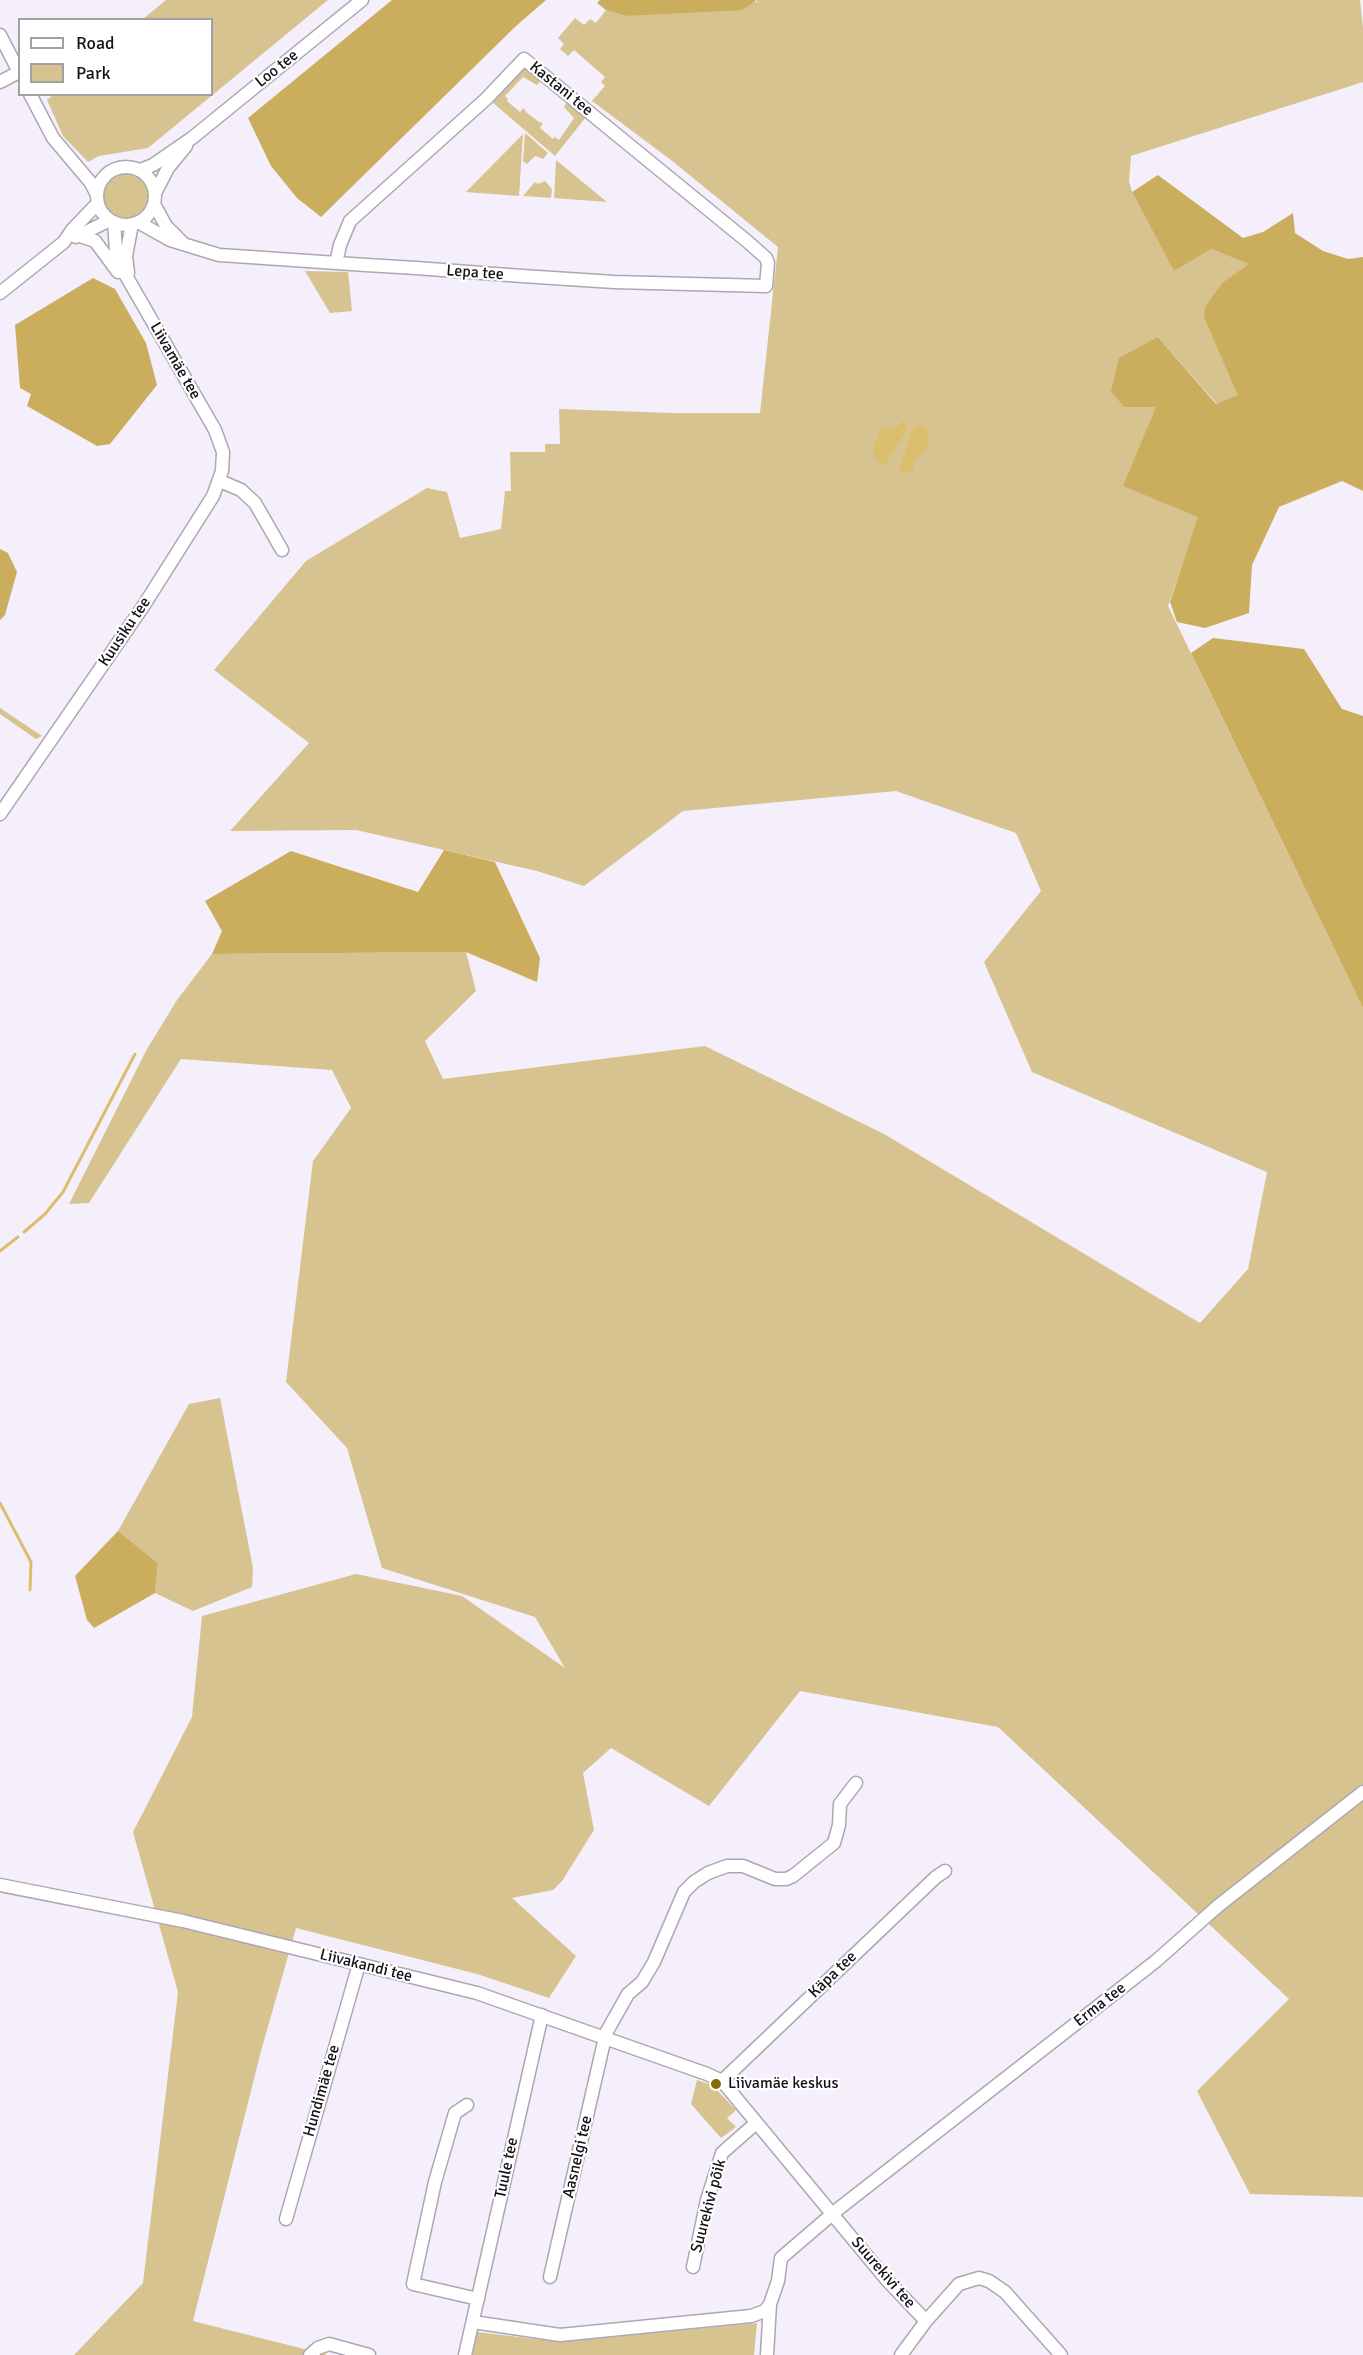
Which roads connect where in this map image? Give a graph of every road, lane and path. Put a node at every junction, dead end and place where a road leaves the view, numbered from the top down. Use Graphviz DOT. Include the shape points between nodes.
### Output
graph roads {
  1 [pos="362,0"];
  2 [pos="0,35"];
  3 [pos="18,71"];
  4 [pos="18,73"];
  5 [pos="0,82"];
  6 [pos="31,96"];
  7 [pos="192,138"];
  8 [pos="72,162"];
  9 [pos="140,170"];
  10 [pos="109,171"];
  11 [pos="155,198"];
  12 [pos="97,199"];
  13 [pos="112,221"];
  14 [pos="135,223"];
  15 [pos="80,236"];
  16 [pos="64,242"];
  17 [pos="185,245"];
  18 [pos="336,263"];
  19 [pos="130,284"];
  20 [pos="766,286"];
  21 [pos="0,293"];
  22 [pos="220,440"];
  23 [pos="220,481"];
  24 [pos="282,550"];
  25 [pos="0,814"];
  26 [pos="856,1783"];
  27 [pos="1363,1792"];
  28 [pos="945,1871"];
  29 [pos="0,1885"];
  30 [pos="359,1964"];
  31 [pos="542,2015"];
  32 [pos="605,2037"];
  33 [pos="722,2081"];
  34 [pos="467,2105"];
  35 [pos="755,2124"];
  36 [pos="833,2213"];
  37 [pos="286,2218"];
  38 [pos="693,2267"];
  39 [pos="550,2277"];
  40 [pos="478,2300"];
  41 [pos="770,2304"];
  42 [pos="926,2321"];
  43 [pos="473,2322"];
  44 [pos="310,2355"];
  45 [pos="369,2355"];
  46 [pos="465,2355"];
  47 [pos="767,2355"];
  48 [pos="901,2355"];
  49 [pos="1061,2355"];
  1 -- 7 [label="street, Loo tee"];
  2 -- 3 [label="street"];
  4 -- 5 [label="street"];
  6 -- 8 [label="street" via="53,138"];
  7 -- 9 [label="street, Loo tee"];
  7 -- 11 [label="street, Loo tee" via="168,168"];
  8 -- 10 [label="street" via="91,170"];
  8 -- 12 [label="street" via="91,183"];
  9 -- 10 [label="street" via="121,167"];
  9 -- 11 [label="street" via="150,179"];
  10 -- 12 [label="street" via="100,182"];
  11 -- 14 [label="street" via="148,215"];
  11 -- 17 [label="street" via="166,226"];
  12 -- 13 [label="street" via="104,215"];
  12 -- 16 [label="street"];
  13 -- 14 [label="street"];
  13 -- 15 [label="street"];
  13 -- 19 [label="street, Liivamäe tee" via="118,259"];
  14 -- 17 [label="street, Lepa tee"];
  14 -- 19 [label="street, Liivamäe tee" via="126,256"];
  15 -- 16 [label="street"];
  15 -- 19 [label="street" via="95,241"];
  16 -- 21 [label="street"];
  17 -- 18 [label="street, Lepa tee" via="219,255"];
  18 -- 20 [label="street, Lepa tee" via="614,282"];
  18 -- 20 [label="street, Kastani tee" via="350,221 486,99 524,59 766,258"];
  19 -- 22 [label="street, Liivamäe tee"];
  22 -- 23 [label="street, Kuusiku tee"];
  23 -- 24 [label="street" via="248,495"];
  23 -- 25 [label="street, Kuusiku tee" via="144,605"];
  26 -- 32 [label="street, Aasnelgi tee" via="840,1804 834,1843 793,1876 775,1879 743,1866 727,1866 708,1873 684,1892 654,1962 642,1982 628,1994"];
  27 -- 36 [label="street, Erma tee" via="1218,1906 1156,1962"];
  28 -- 33 [label="street, Käpa tee"];
  29 -- 30 [label="street, Liivakandi tee" via="183,1921"];
  30 -- 31 [label="street, Liivakandi tee" via="477,1993"];
  30 -- 37 [label="street, Hundimäe tee"];
  31 -- 32 [label="street, Liivakandi tee"];
  31 -- 40 [label="street, Tuule tee"];
  32 -- 33 [label="street, Liivakandi tee"];
  32 -- 39 [label="street, Aasnelgi tee"];
  33 -- 35 [label="street, Suurekivi tee"];
  34 -- 40 [label="street" via="455,2113 413,2284"];
  35 -- 36 [label="street, Suurekivi tee"];
  35 -- 38 [label="street, Suurekivi põik" via="722,2153"];
  36 -- 41 [label="street, Erma tee" via="781,2258"];
  36 -- 42 [label="street, Suurekivi tee"];
  40 -- 43 [label="street, Tuule tee"];
  41 -- 43 [label="street" via="765,2311 751,2316 560,2335"];
  41 -- 47 [label="street, Erma tee"];
  42 -- 48 [label="street"];
  42 -- 49 [label="street, Suurekivi tee" via="959,2284 979,2278 1005,2292"];
  43 -- 46 [label="street, Tuule tee"];
  44 -- 45 [label="street" via="329,2344"];
}
